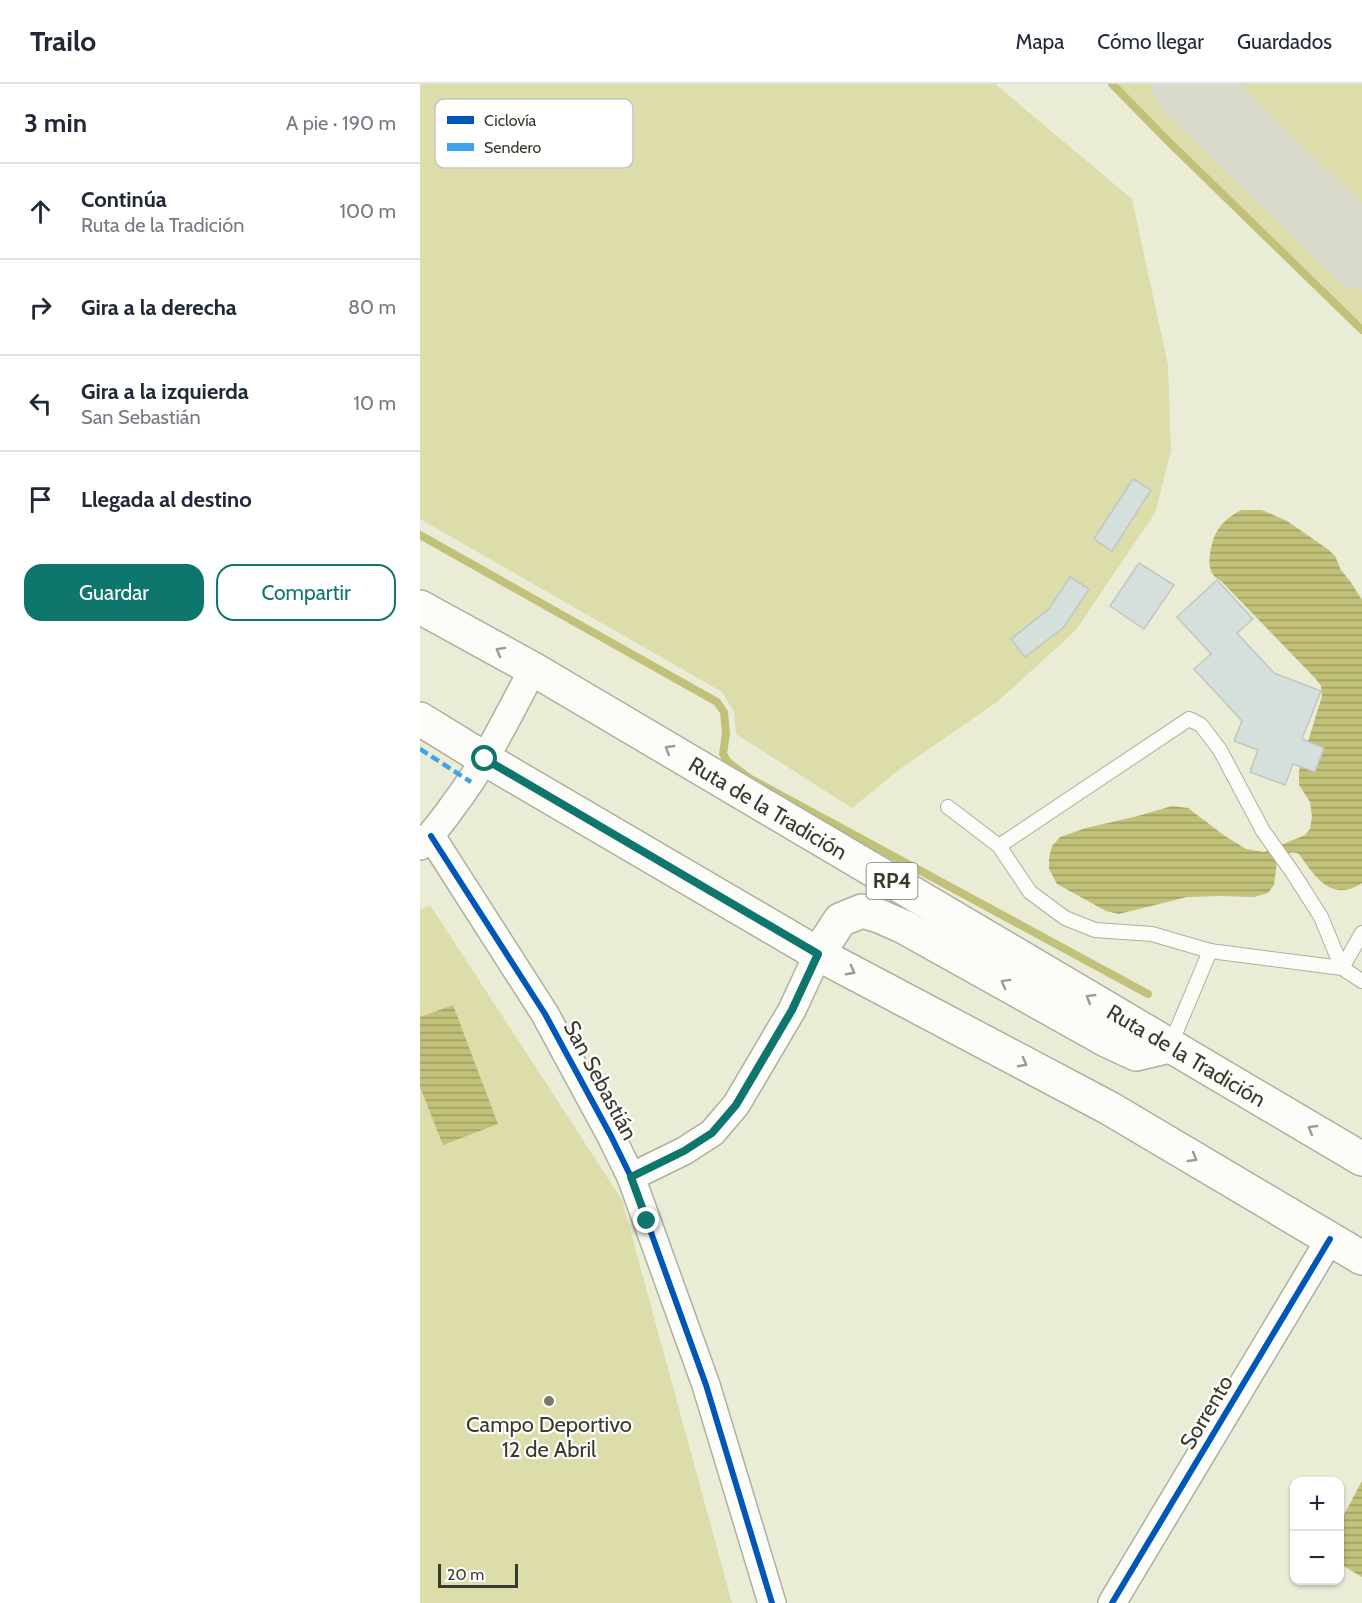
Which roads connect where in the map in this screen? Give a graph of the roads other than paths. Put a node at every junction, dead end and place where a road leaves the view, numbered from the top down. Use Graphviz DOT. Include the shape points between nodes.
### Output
graph roads {
  1 [pos="420,607"];
  2 [pos="533,669"];
  3 [pos="420,718"];
  4 [pos="478,771"];
  5 [pos="948,807"];
  6 [pos="426,841"];
  7 [pos="999,846"];
  8 [pos="1362,933"];
  9 [pos="1210,951"];
  10 [pos="818,954"];
  11 [pos="1342,968"];
  12 [pos="1362,981"];
  13 [pos="1170,1046"];
  14 [pos="1362,1159"];
  15 [pos="631,1177"];
  16 [pos="1330,1239"];
  17 [pos="1362,1258"];
  18 [pos="772,1603"];
  19 [pos="1112,1603"];
  2 -- 1 [label="main road, Ruta de la Tradición / RP4, one-way"];
  2 -- 4 [label="street"];
  13 -- 2 [label="main road, Ruta de la Tradición / RP4, one-way"];
  3 -- 4 [label="main road"];
  4 -- 6 [label="street"];
  4 -- 10 [label="main road"];
  5 -- 7 [label="lane"];
  6 -- 15 [label="street, San Sebastián" via="545,1014"];
  7 -- 9 [label="lane" via="1030,892 1065,918 1095,930 1152,934"];
  7 -- 11 [label="lane" via="1189,718 1201,725 1220,750 1263,831 1321,917"];
  8 -- 11 [label="lane"];
  9 -- 11 [label="lane"];
  9 -- 13 [label="lane"];
  13 -- 10 [label="main road, one-way" via="1137,1054 904,927 862,911 840,920"];
  10 -- 15 [label="street" via="792,1010 736,1105 712,1133"];
  10 -- 16 [label="main road, one-way" via="1109,1108"];
  11 -- 12 [label="lane"];
  14 -- 13 [label="main road, Ruta de la Tradición / RP4, one-way"];
  15 -- 18 [label="street, San Sebastián" via="706,1385"];
  16 -- 17 [label="main road"];
  16 -- 19 [label="street, Sorrento"];
}
